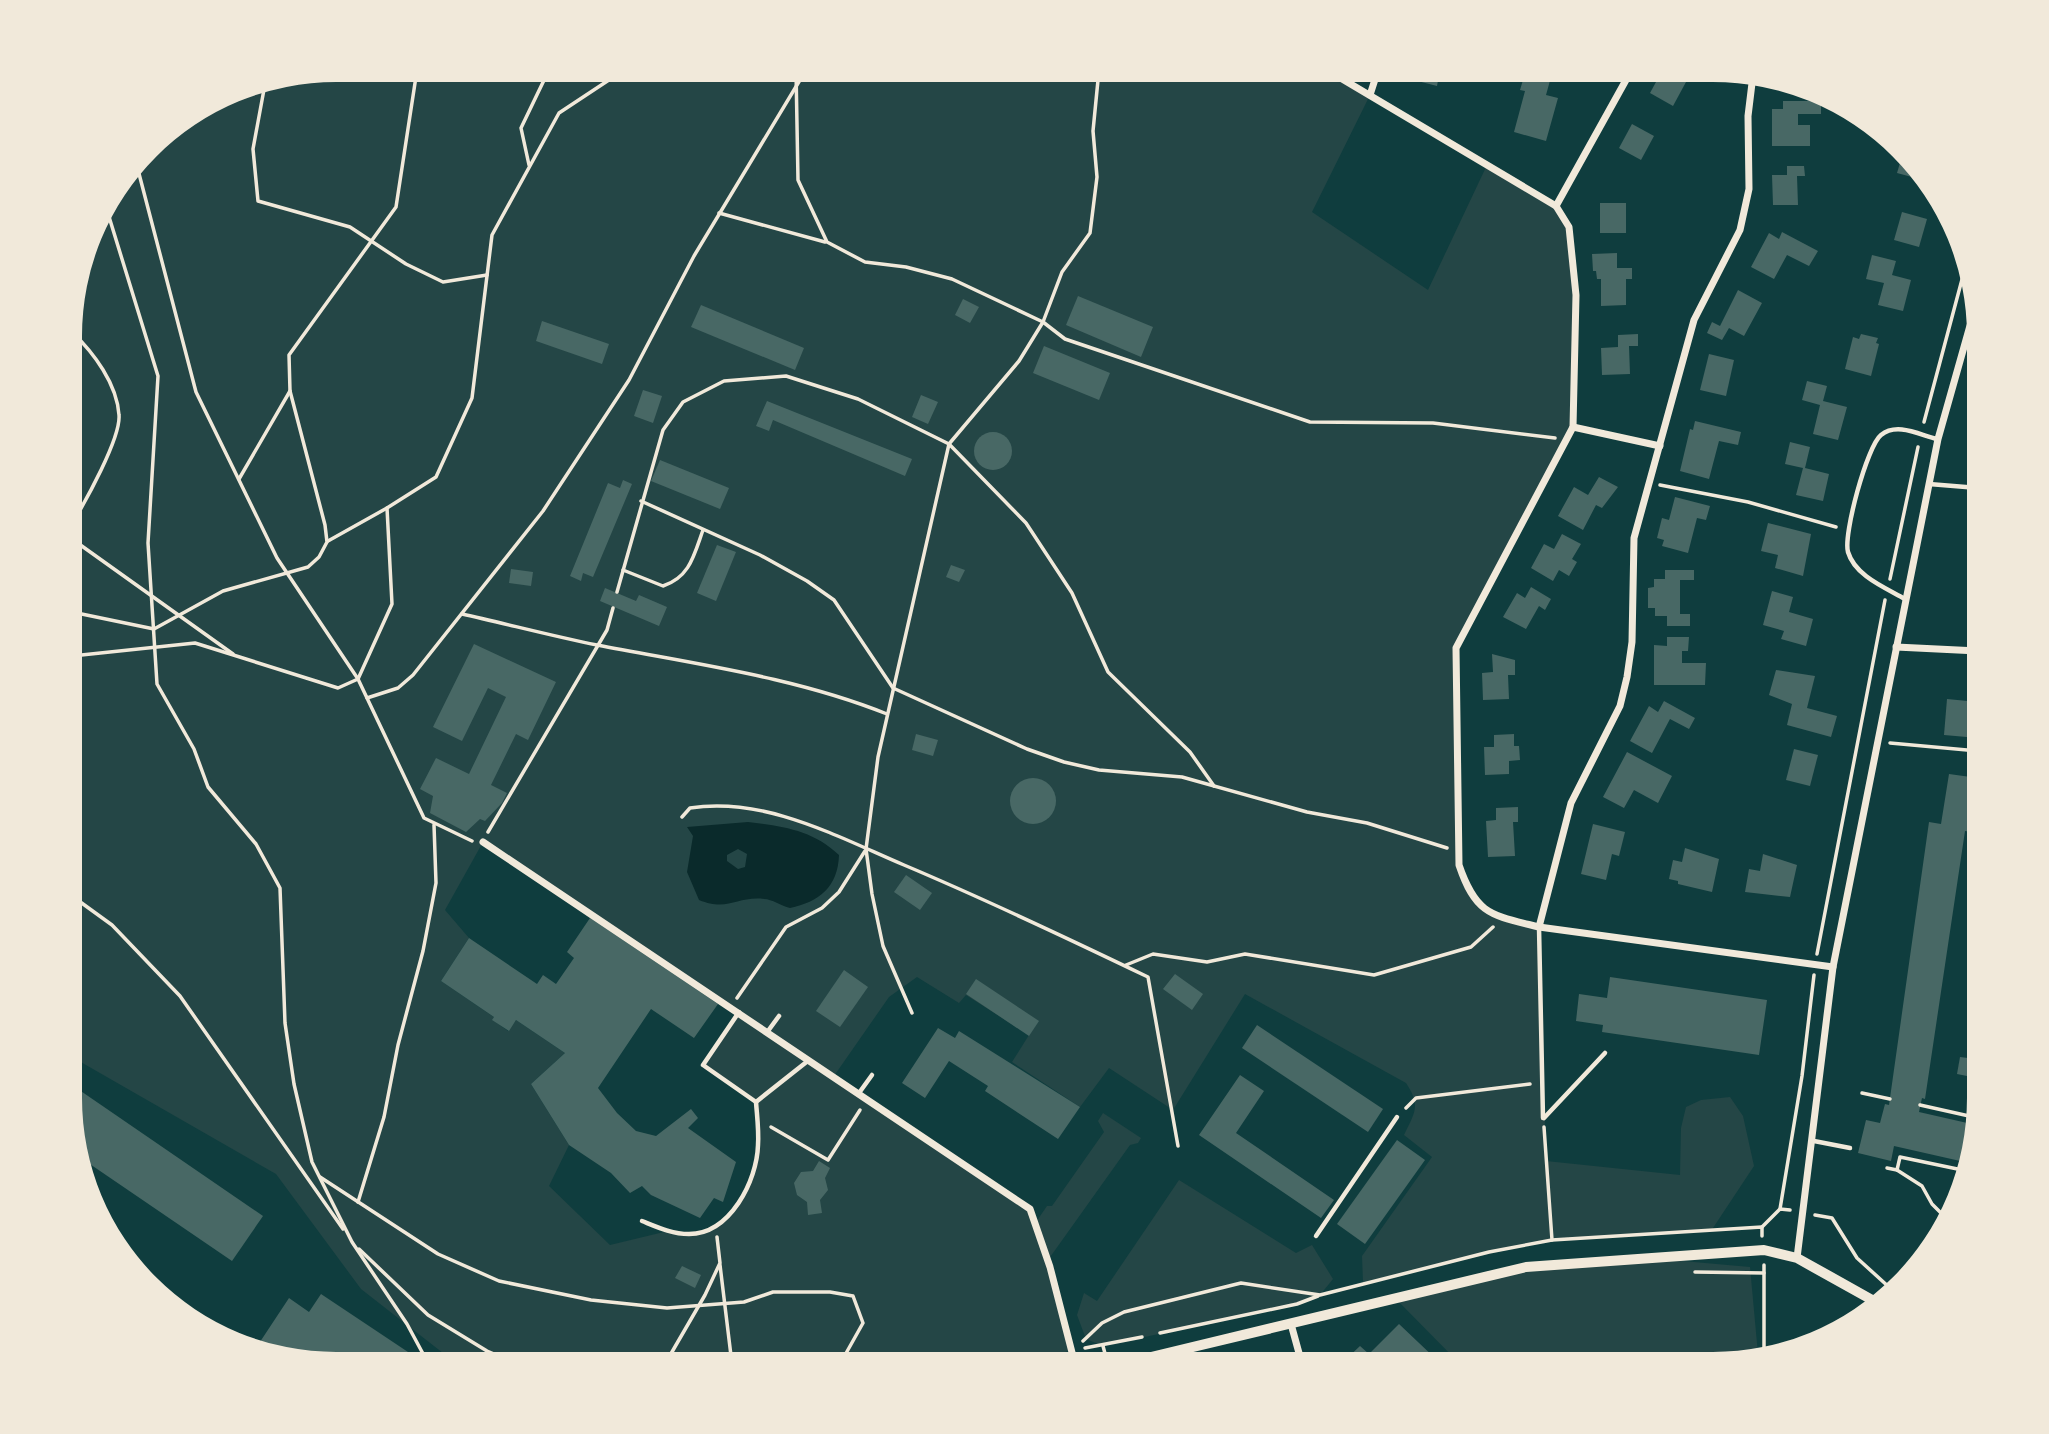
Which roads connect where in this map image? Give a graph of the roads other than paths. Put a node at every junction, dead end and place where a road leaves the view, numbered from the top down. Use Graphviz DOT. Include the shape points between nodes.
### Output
graph roads {
  1 [pos="1348,82"];
  2 [pos="1374,82"];
  3 [pos="1625,82"];
  4 [pos="1752,85"];
  5 [pos="1370,95"];
  6 [pos="1556,206"];
  7 [pos="1967,336"];
  8 [pos="1573,426"];
  9 [pos="1938,439"];
  10 [pos="1660,446"];
  11 [pos="1929,484"];
  12 [pos="1967,487"];
  13 [pos="1905,599"];
  14 [pos="1896,647"];
  15 [pos="1967,650"];
  16 [pos="482,842"];
  17 [pos="1539,927"];
  18 [pos="1833,967"];
  19 [pos="740,1012"];
  20 [pos="779,1016"];
  21 [pos="768,1031"];
  22 [pos="1605,1053"];
  23 [pos="810,1060"];
  24 [pos="872,1075"];
  25 [pos="859,1093"];
  26 [pos="756,1102"];
  27 [pos="1397,1117"];
  28 [pos="1814,1141"];
  29 [pos="1850,1148"];
  30 [pos="642,1221"];
  31 [pos="1316,1236"];
  32 [pos="1797,1258"];
  33 [pos="1868,1298"];
  34 [pos="1291,1324"];
  35 [pos="1072,1352"];
  36 [pos="1173,1352"];
  37 [pos="1299,1352"];
  1 -- 5 [label="street"];
  2 -- 5 [label="street"];
  3 -- 6 [label="street"];
  4 -- 10 [label="street" via="1749,189 1740,230 1694,320"];
  5 -- 6 [label="street"];
  6 -- 8 [label="street" via="1569,227 1576,295"];
  7 -- 9 [label="street"];
  8 -- 10 [label="street"];
  8 -- 17 [label="street" via="1456,648 1459,865 1470,895 1495,916"];
  9 -- 11 [label="street"];
  9 -- 13 [label="lane" via="1898,428 1881,434 1870,449 1849,531 1848,552 1862,572"];
  10 -- 17 [label="street" via="1634,538 1628,677 1620,706 1571,803"];
  11 -- 12 [label="lane"];
  11 -- 13 [label="street"];
  13 -- 14 [label="street"];
  14 -- 15 [label="street"];
  14 -- 18 [label="street"];
  16 -- 19 [label="street"];
  17 -- 18 [label="street"];
  17 -- 22 [label="lane" via="1544,1118"];
  18 -- 28 [label="street"];
  19 -- 21 [label="street"];
  19 -- 26 [label="lane" via="702,1065"];
  20 -- 21 [label="lane"];
  21 -- 23 [label="street"];
  23 -- 25 [label="street"];
  23 -- 26 [label="lane"];
  24 -- 25 [label="lane"];
  25 -- 35 [label="street" via="1030,1209"];
  26 -- 30 [label="lane" via="758,1147 751,1180 716,1228 690,1234"];
  27 -- 31 [label="lane"];
  28 -- 29 [label="lane"];
  28 -- 32 [label="street"];
  32 -- 33 [label="street"];
  32 -- 34 [label="street" via="1763,1251 1526,1267"];
  34 -- 36 [label="street"];
  34 -- 37 [label="street"];
}
